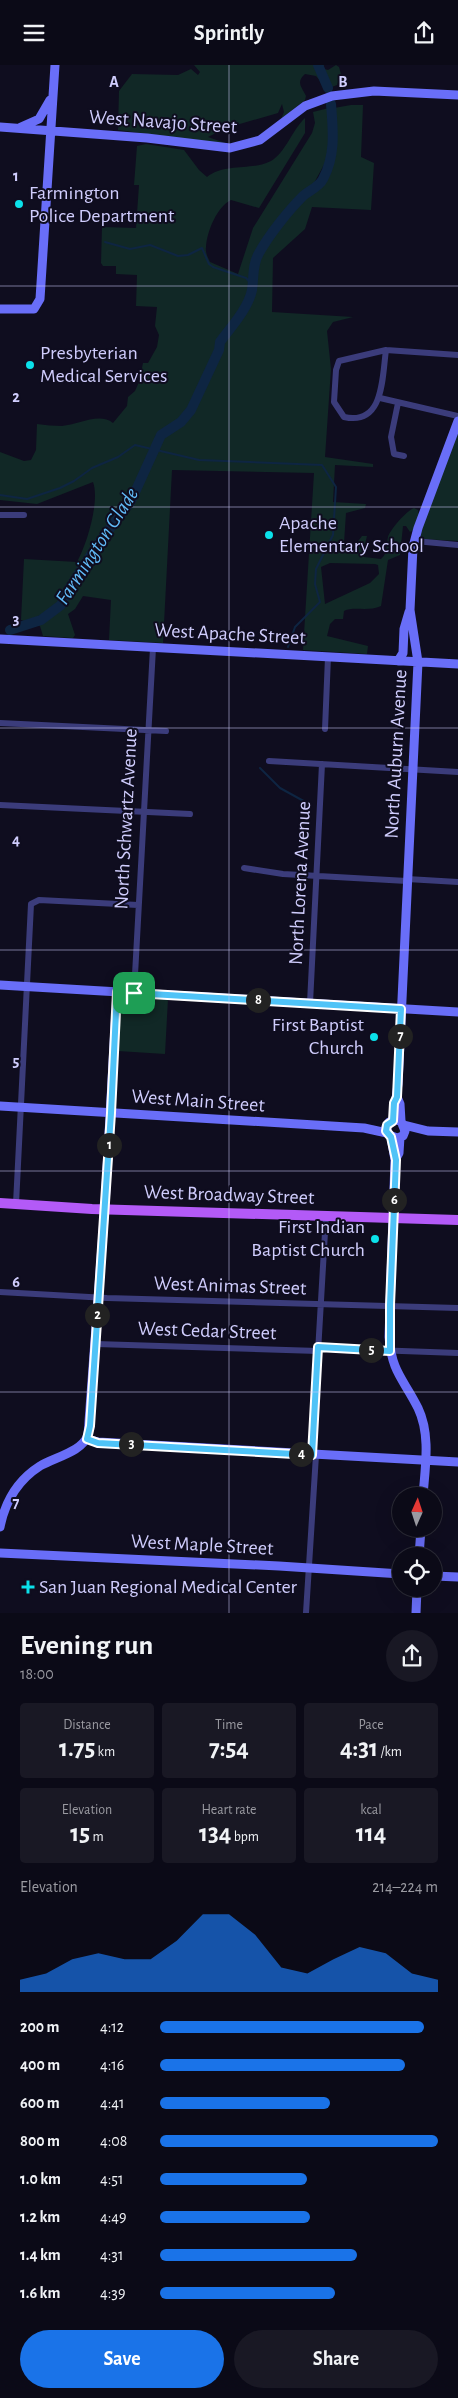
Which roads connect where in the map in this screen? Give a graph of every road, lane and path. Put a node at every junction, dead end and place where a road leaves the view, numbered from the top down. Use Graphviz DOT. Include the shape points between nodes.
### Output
graph roads {
  1 [pos="55,65"];
  2 [pos="53,93"];
  3 [pos="458,95"];
  4 [pos="0,127"];
  5 [pos="18,128"];
  6 [pos="51,131"];
  7 [pos="0,309"];
  8 [pos="386,350"];
  9 [pos="458,355"];
  10 [pos="380,398"];
  11 [pos="398,403"];
  12 [pos="458,416"];
  13 [pos="458,421"];
  14 [pos="404,456"];
  15 [pos="0,515"];
  16 [pos="24,515"];
  17 [pos="415,541"];
  18 [pos="458,545"];
  19 [pos="410,609"];
  20 [pos="0,639"];
  21 [pos="152,648"];
  22 [pos="328,657"];
  23 [pos="398,661"];
  24 [pos="418,662"];
  25 [pos="458,664"];
  26 [pos="0,723"];
  27 [pos="325,729"];
  28 [pos="148,730"];
  29 [pos="166,731"];
  30 [pos="269,761"];
  31 [pos="322,764"];
  32 [pos="413,769"];
  33 [pos="458,772"];
  34 [pos="0,805"];
  35 [pos="144,811"];
  36 [pos="190,813"];
  37 [pos="244,868"];
  38 [pos="317,876"];
  39 [pos="407,880"];
  40 [pos="458,882"];
  41 [pos="138,905"];
  42 [pos="0,985"];
  43 [pos="25,987"];
  44 [pos="117,992"];
  45 [pos="134,993"];
  46 [pos="310,1003"];
  47 [pos="401,1009"];
  48 [pos="458,1012"];
  49 [pos="0,1106"];
  50 [pos="21,1107"];
  51 [pos="111,1113"];
  52 [pos="396,1129"];
  53 [pos="458,1132"];
  54 [pos="0,1203"];
  55 [pos="16,1204"];
  56 [pos="105,1209"];
  57 [pos="326,1215"];
  58 [pos="393,1218"];
  59 [pos="458,1220"];
  60 [pos="0,1292"];
  61 [pos="98,1298"];
  62 [pos="321,1304"];
  63 [pos="390,1305"];
  64 [pos="458,1308"];
  65 [pos="96,1344"];
  66 [pos="318,1349"];
  67 [pos="390,1351"];
  68 [pos="458,1353"];
  69 [pos="87,1439"];
  70 [pos="314,1455"];
  71 [pos="426,1460"];
  72 [pos="458,1461"];
  73 [pos="424,1487"];
  74 [pos="0,1527"];
  75 [pos="0,1553"];
  76 [pos="309,1569"];
  77 [pos="392,1574"];
  78 [pos="442,1576"];
  79 [pos="458,1577"];
  80 [pos="417,1597"];
  81 [pos="306,1613"];
  82 [pos="416,1613"];
  1 -- 2 [label="street"];
  2 -- 5 [label="street" via="42,117"];
  2 -- 6 [label="street"];
  3 -- 6 [label="street, West Navajo Street" via="364,91 332,96 304,106 260,140 236,148"];
  4 -- 5 [label="street, West Navajo Street"];
  5 -- 6 [label="street, West Navajo Street"];
  6 -- 7 [label="street" via="39,303 30,310"];
  8 -- 9 [label="street"];
  8 -- 10 [label="street"];
  8 -- 10 [label="street" via="338,361 336,370 334,402 344,417 366,416"];
  10 -- 11 [label="street"];
  11 -- 12 [label="street"];
  11 -- 14 [label="street" via="391,437 394,454"];
  13 -- 17 [label="street, North Auburn Avenue"];
  15 -- 16 [label="street"];
  17 -- 18 [label="street"];
  17 -- 19 [label="street, North Auburn Avenue"];
  19 -- 23 [label="street" via="404,629 403,653"];
  19 -- 24 [label="street, North Auburn Avenue"];
  20 -- 21 [label="street, West Apache Street"];
  21 -- 22 [label="street, West Apache Street"];
  21 -- 28 [label="street, North Schwartz Avenue"];
  22 -- 23 [label="street, West Apache Street"];
  22 -- 27 [label="street"];
  23 -- 24 [label="street, West Apache Street"];
  24 -- 25 [label="street, West Apache Street"];
  24 -- 32 [label="street, North Auburn Avenue"];
  26 -- 28 [label="street"];
  28 -- 29 [label="street"];
  28 -- 35 [label="street, North Schwartz Avenue"];
  30 -- 31 [label="street"];
  31 -- 32 [label="street"];
  31 -- 38 [label="street, North Lorena Avenue"];
  32 -- 33 [label="street"];
  32 -- 39 [label="street, North Auburn Avenue"];
  34 -- 35 [label="street"];
  35 -- 36 [label="street"];
  35 -- 41 [label="street, North Schwartz Avenue"];
  37 -- 38 [label="street"];
  38 -- 39 [label="street"];
  38 -- 46 [label="street, North Lorena Avenue"];
  39 -- 40 [label="street"];
  39 -- 47 [label="street, North Auburn Avenue"];
  41 -- 43 [label="street" via="32,902"];
  41 -- 45 [label="street, North Schwartz Avenue"];
  42 -- 43 [label="street"];
  43 -- 44 [label="street"];
  43 -- 50 [label="street"];
  44 -- 45 [label="street"];
  44 -- 51 [label="street"];
  45 -- 46 [label="street"];
  46 -- 47 [label="street"];
  47 -- 48 [label="street"];
  47 -- 52 [label="street, North Auburn Avenue" via="397,1097 400,1104"];
  49 -- 50 [label="street, West Main Street"];
  50 -- 51 [label="street, West Main Street"];
  50 -- 55 [label="street"];
  51 -- 52 [label="street, West Main Street"];
  51 -- 56 [label="street"];
  52 -- 53 [label="street, West Main Street"];
  52 -- 58 [label="street, North Auburn Avenue"];
  54 -- 55 [label="main road, West Broadway Street"];
  55 -- 56 [label="main road, West Broadway Street"];
  56 -- 57 [label="main road, West Broadway Street"];
  56 -- 61 [label="street"];
  57 -- 58 [label="main road, West Broadway Street"];
  57 -- 62 [label="street"];
  58 -- 59 [label="main road, West Broadway Street"];
  58 -- 63 [label="street, North Auburn Avenue"];
  60 -- 61 [label="street, West Animas Street"];
  61 -- 62 [label="street, West Animas Street"];
  61 -- 65 [label="street"];
  62 -- 63 [label="street, West Animas Street"];
  62 -- 66 [label="street"];
  63 -- 64 [label="street, West Animas Street"];
  63 -- 67 [label="street, North Auburn Avenue"];
  65 -- 66 [label="street, West Cedar Street"];
  65 -- 69 [label="street"];
  66 -- 67 [label="street, West Cedar Street"];
  66 -- 70 [label="street"];
  67 -- 68 [label="street, West Cedar Street"];
  67 -- 71 [label="street, North Auburn Avenue" via="399,1377 418,1408 424,1425"];
  69 -- 70 [label="street" via="98,1443"];
  69 -- 74 [label="street" via="24,1479 10,1499"];
  70 -- 71 [label="street"];
  70 -- 76 [label="street"];
  71 -- 72 [label="street"];
  71 -- 73 [label="street, North Auburn Avenue"];
  75 -- 76 [label="street, West Maple Street"];
  76 -- 77 [label="street, West Maple Street"];
  76 -- 81 [label="street"];
  78 -- 79 [label="street"];
  80 -- 82 [label="street"];
}
